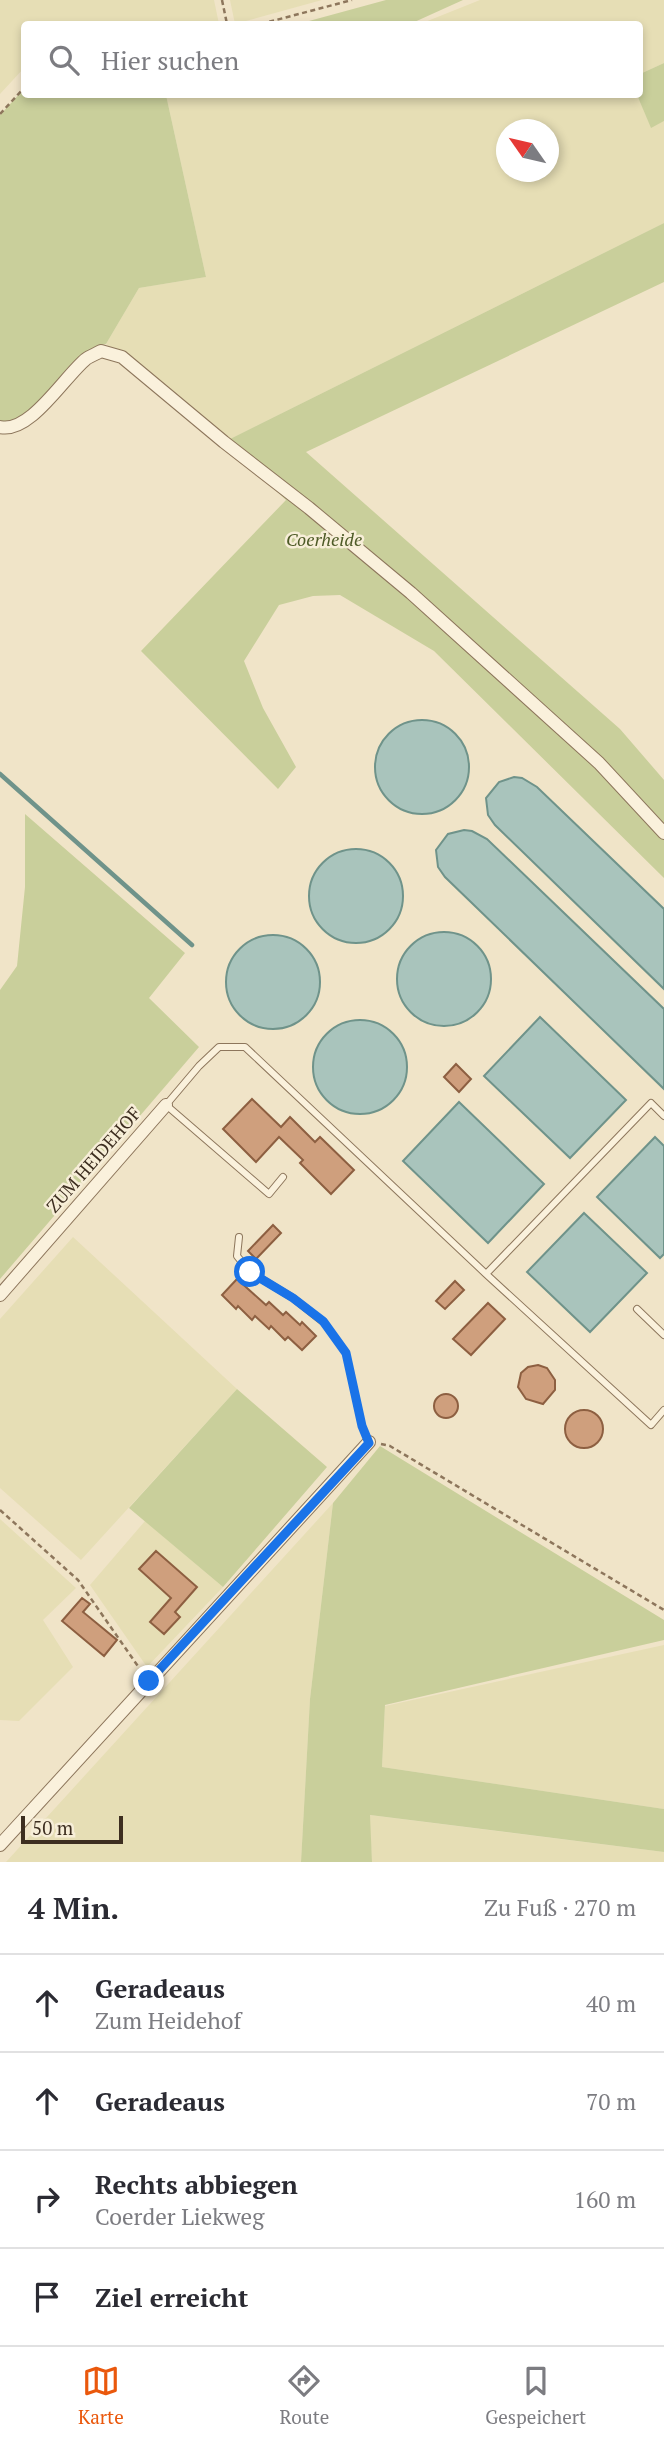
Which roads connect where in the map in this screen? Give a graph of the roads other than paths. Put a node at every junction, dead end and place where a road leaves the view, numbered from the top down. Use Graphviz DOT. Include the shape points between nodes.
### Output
graph roads {
  1 [pos="0,427"];
  2 [pos="664,833"];
  3 [pos="166,1105"];
  4 [pos="664,1115"];
  5 [pos="283,1177"];
  6 [pos="239,1237"];
  7 [pos="486,1274"];
  8 [pos="0,1295"];
  9 [pos="637,1309"];
  10 [pos="323,1321"];
  11 [pos="664,1335"];
  12 [pos="664,1410"];
  13 [pos="369,1443"];
  14 [pos="0,1845"];
  1 -- 2 [label="street" via="24,423 87,359 101,351 121,357 411,593 599,764"];
  3 -- 5 [label="lane, ZUM HEIDEHOF" via="269,1195"];
  3 -- 7 [label="lane" via="219,1048 244,1047"];
  3 -- 8 [label="street, ZUM HEIDEHOF"];
  4 -- 7 [label="lane" via="651,1103"];
  6 -- 10 [label="lane" via="237,1256 250,1272"];
  7 -- 12 [label="lane" via="651,1426"];
  9 -- 11 [label="lane"];
  13 -- 14 [label="street"];
}
